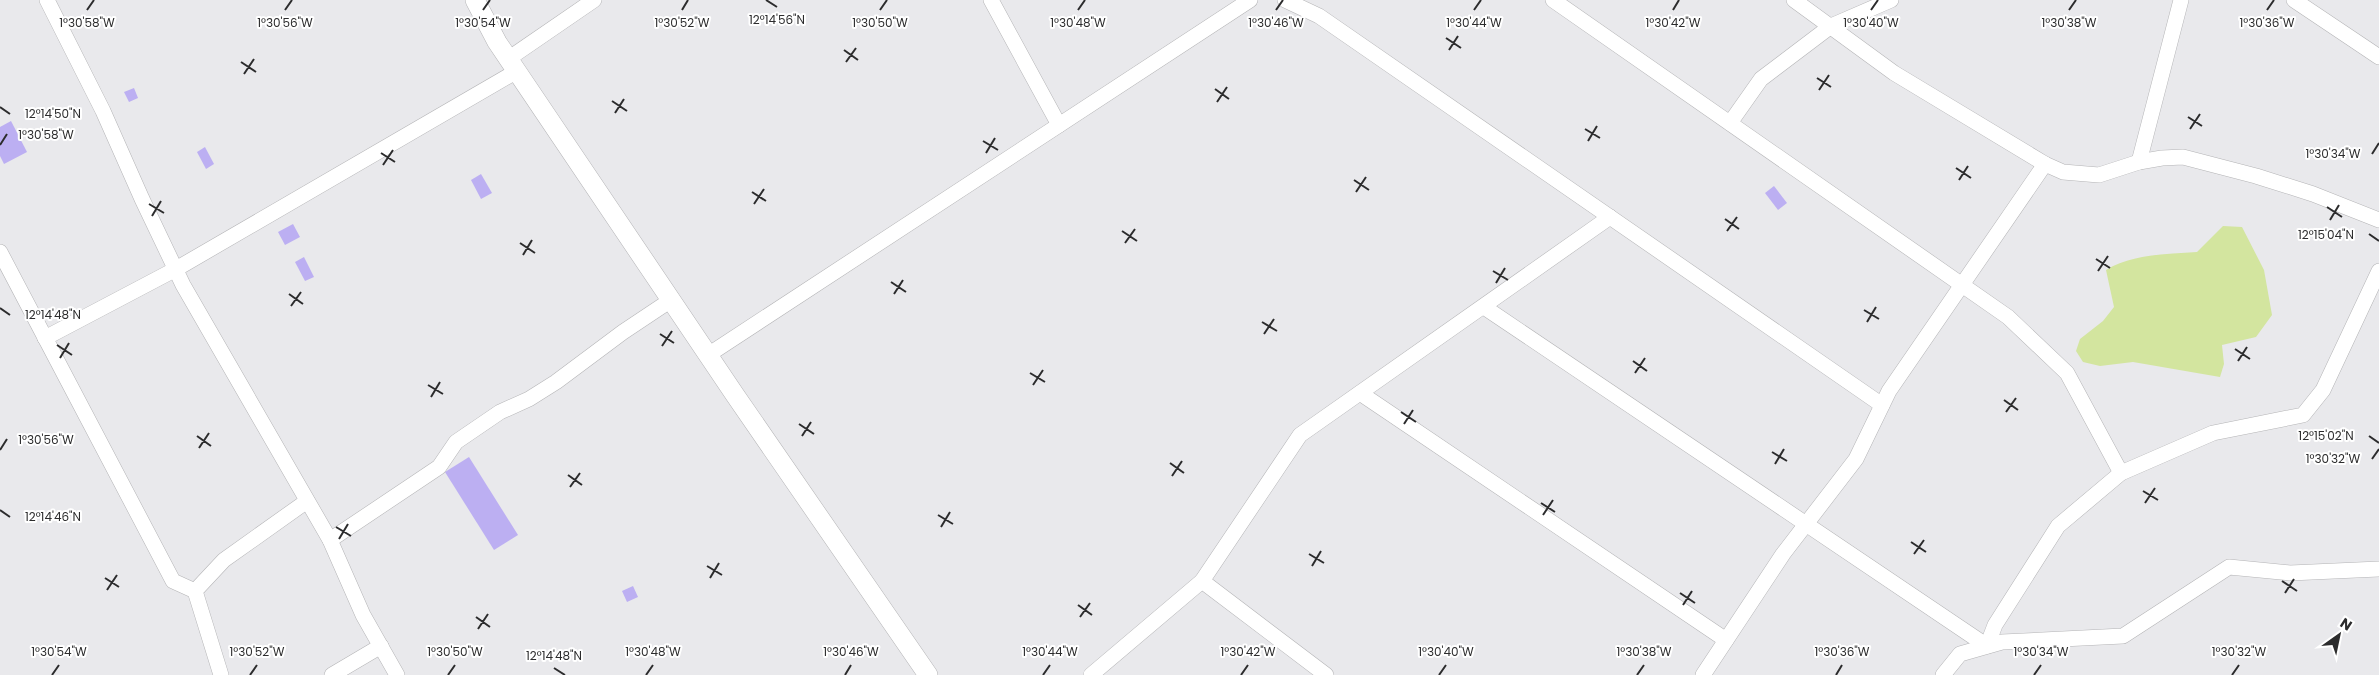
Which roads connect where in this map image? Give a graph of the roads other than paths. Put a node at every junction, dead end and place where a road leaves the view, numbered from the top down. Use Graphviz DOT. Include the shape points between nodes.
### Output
graph roads {
  1 [pos="47,0"];
  2 [pos="475,0"];
  3 [pos="594,0"];
  4 [pos="991,0"];
  5 [pos="1250,0"];
  6 [pos="1285,0"];
  7 [pos="1553,0"];
  8 [pos="1794,0"];
  9 [pos="1891,0"];
  10 [pos="2181,0"];
  11 [pos="2294,0"];
  12 [pos="1832,26"];
  13 [pos="2379,57"];
  14 [pos="512,65"];
  15 [pos="1730,123"];
  16 [pos="1059,126"];
  17 [pos="2139,162"];
  18 [pos="2045,164"];
  19 [pos="1610,217"];
  20 [pos="2379,220"];
  21 [pos="2,263"];
  22 [pos="176,269"];
  23 [pos="2379,271"];
  24 [pos="1962,284"];
  25 [pos="671,300"];
  26 [pos="1484,306"];
  27 [pos="45,338"];
  28 [pos="708,355"];
  29 [pos="1360,393"];
  30 [pos="1882,405"];
  31 [pos="2121,473"];
  32 [pos="307,501"];
  33 [pos="1806,524"];
  34 [pos="330,540"];
  35 [pos="2378,570"];
  36 [pos="1202,581"];
  37 [pos="195,591"];
  38 [pos="1726,640"];
  39 [pos="381,646"];
  40 [pos="1988,646"];
  41 [pos="221,675"];
  42 [pos="332,675"];
  43 [pos="398,675"];
  44 [pos="928,675"];
  45 [pos="1091,675"];
  46 [pos="1326,675"];
  47 [pos="1703,675"];
  48 [pos="1943,675"];
  1 -- 22 [label="street"];
  2 -- 14 [label="street"];
  3 -- 14 [label="street"];
  4 -- 16 [label="street"];
  5 -- 16 [label="street"];
  6 -- 19 [label="street" via="1319,16"];
  7 -- 15 [label="street"];
  8 -- 12 [label="street"];
  9 -- 12 [label="street"];
  10 -- 17 [label="street"];
  11 -- 13 [label="street"];
  12 -- 15 [label="street" via="1761,79"];
  12 -- 18 [label="street" via="1894,73"];
  14 -- 22 [label="street"];
  14 -- 25 [label="street"];
  15 -- 24 [label="street"];
  16 -- 28 [label="street"];
  17 -- 18 [label="street" via="2099,174 2063,172"];
  17 -- 20 [label="street" via="2184,157 2313,194"];
  18 -- 24 [label="street"];
  19 -- 26 [label="street"];
  19 -- 30 [label="street"];
  21 -- 27 [label="street"];
  22 -- 27 [label="street"];
  22 -- 32 [label="street"];
  23 -- 31 [label="street" via="2323,390 2303,415 2213,433"];
  24 -- 30 [label="street"];
  24 -- 31 [label="street" via="2008,317 2067,373"];
  25 -- 28 [label="street"];
  25 -- 34 [label="street" via="556,382 500,412 456,442 439,467"];
  26 -- 29 [label="street"];
  26 -- 33 [label="street"];
  27 -- 37 [label="street" via="174,581"];
  28 -- 44 [label="street"];
  29 -- 36 [label="street" via="1300,435"];
  29 -- 38 [label="street"];
  30 -- 33 [label="street" via="1856,459"];
  31 -- 40 [label="street" via="2058,526 1995,625"];
  32 -- 34 [label="street"];
  32 -- 37 [label="street" via="224,560"];
  33 -- 38 [label="street"];
  33 -- 40 [label="street"];
  34 -- 39 [label="street" via="363,615"];
  35 -- 40 [label="street" via="2290,574 2229,567 2123,636 2002,642"];
  36 -- 45 [label="street"];
  36 -- 46 [label="street"];
  37 -- 41 [label="street"];
  38 -- 47 [label="street"];
  39 -- 42 [label="street"];
  39 -- 43 [label="street"];
  40 -- 48 [label="street" via="1960,654"];
}
